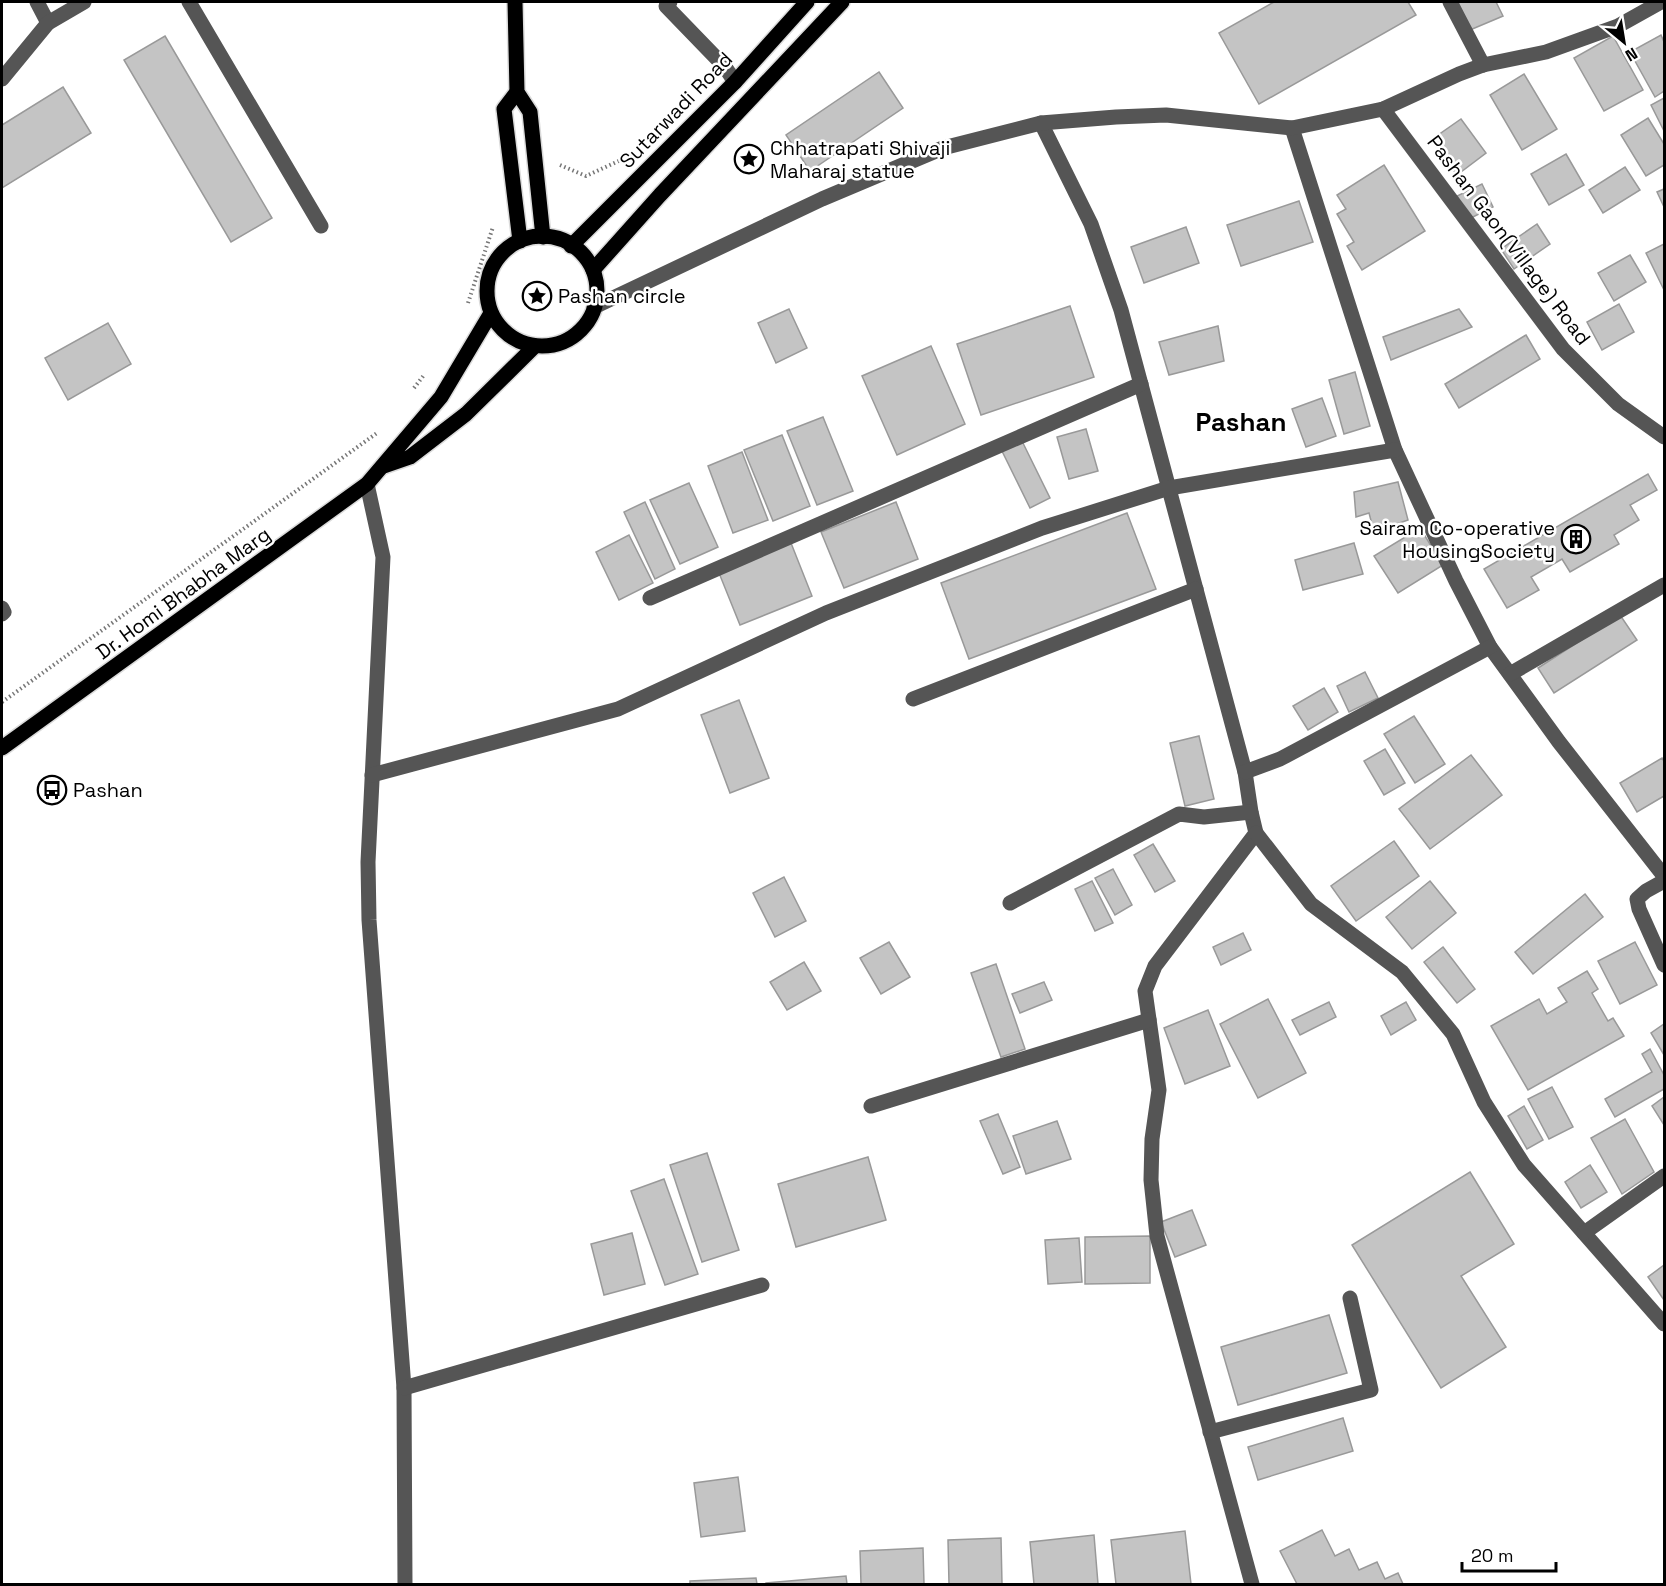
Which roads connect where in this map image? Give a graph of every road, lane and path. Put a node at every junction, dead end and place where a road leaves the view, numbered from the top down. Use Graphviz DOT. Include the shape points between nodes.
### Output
graph roads {
  1 [pos="37,2"];
  2 [pos="84,2"];
  3 [pos="189,2"];
  4 [pos="515,2"];
  5 [pos="670,2"];
  6 [pos="807,2"];
  7 [pos="842,2"];
  8 [pos="1450,2"];
  9 [pos="1661,7"];
  10 [pos="48,23"];
  11 [pos="1483,66"];
  12 [pos="2,79"];
  13 [pos="735,81"];
  14 [pos="517,92"];
  15 [pos="1383,108"];
  16 [pos="1041,123"];
  17 [pos="1292,128"];
  18 [pos="626,156"];
  19 [pos="554,161"];
  20 [pos="321,226"];
  21 [pos="493,227"];
  22 [pos="543,237"];
  23 [pos="520,241"];
  24 [pos="572,246"];
  25 [pos="593,270"];
  26 [pos="594,307"];
  27 [pos="491,313"];
  28 [pos="464,314"];
  29 [pos="535,346"];
  30 [pos="428,370"];
  31 [pos="1141,384"];
  32 [pos="408,398"];
  33 [pos="378,432"];
  34 [pos="1665,436"];
  35 [pos="1395,450"];
  36 [pos="384,466"];
  37 [pos="367,484"];
  38 [pos="1169,488"];
  39 [pos="1665,585"];
  40 [pos="1196,589"];
  41 [pos="650,598"];
  42 [pos="2,608"];
  43 [pos="2,614"];
  44 [pos="1490,647"];
  45 [pos="1510,674"];
  46 [pos="913,699"];
  47 [pos="2,702"];
  48 [pos="2,748"];
  49 [pos="1245,772"];
  50 [pos="372,776"];
  51 [pos="1251,812"];
  52 [pos="1256,833"];
  53 [pos="1665,876"];
  54 [pos="1665,881"];
  55 [pos="1010,903"];
  56 [pos="1665,965"];
  57 [pos="1149,1020"];
  58 [pos="872,1106"];
  59 [pos="1665,1176"];
  60 [pos="1584,1233"];
  61 [pos="762,1285"];
  62 [pos="1350,1298"];
  63 [pos="1665,1324"];
  64 [pos="405,1388"];
  65 [pos="1210,1432"];
  66 [pos="405,1584"];
  67 [pos="1252,1584"];
  1 -- 10 [label="street"];
  2 -- 10 [label="street"];
  3 -- 20 [label="street"];
  4 -- 14 [label="main road"];
  5 -- 13 [label="street" via="666,6"];
  6 -- 13 [label="main road, Sutarwadi Road"];
  7 -- 25 [label="main road"];
  8 -- 11 [label="street"];
  9 -- 11 [label="street" via="1556,48"];
  10 -- 12 [label="street"];
  11 -- 15 [label="street"];
  13 -- 24 [label="main road, Sutarwadi Road"];
  14 -- 22 [label="main road" via="530,112"];
  14 -- 23 [label="main road" via="504,109"];
  15 -- 17 [label="street"];
  15 -- 34 [label="street, Pashan Gaon(Village) Road" via="1563,349 1618,404"];
  16 -- 17 [label="street" via="1166,115"];
  16 -- 26 [label="street" via="943,148 822,199"];
  16 -- 31 [label="street" via="1091,224"];
  17 -- 35 [label="street"];
  18 -- 19 [label="path" via="586,176"];
  21 -- 28 [label="path"];
  22 -- 23 [label="main road"];
  22 -- 24 [label="main road"];
  23 -- 27 [label="main road" via="498,258 489,275 487,295"];
  24 -- 25 [label="main road"];
  25 -- 26 [label="main road" via="597,288"];
  26 -- 29 [label="main road" via="586,324 572,338 554,345"];
  27 -- 29 [label="main road" via="501,329 516,340"];
  27 -- 36 [label="main road, Dr. Homi Bhabha Marg" via="441,397"];
  29 -- 36 [label="main road, Dr. Homi Bhabha Marg" via="466,414 410,457"];
  30 -- 32 [label="path"];
  31 -- 38 [label="street"];
  31 -- 41 [label="street"];
  33 -- 47 [label="path"];
  35 -- 38 [label="street"];
  35 -- 44 [label="street"];
  36 -- 37 [label="main road, Dr. Homi Bhabha Marg"];
  37 -- 48 [label="main road, Dr. Homi Bhabha Marg"];
  37 -- 50 [label="street" via="383,557"];
  38 -- 40 [label="street"];
  38 -- 50 [label="street" via="1042,528 826,613 618,710"];
  39 -- 45 [label="street"];
  40 -- 46 [label="street"];
  40 -- 49 [label="street"];
  42 -- 43 [label="street"];
  44 -- 45 [label="street"];
  44 -- 49 [label="street" via="1281,759"];
  45 -- 53 [label="street"];
  49 -- 51 [label="street"];
  50 -- 64 [label="street" via="369,920"];
  51 -- 52 [label="street"];
  51 -- 55 [label="street" via="1204,818 1179,814"];
  52 -- 57 [label="street" via="1155,966 1145,992"];
  52 -- 60 [label="street" via="1311,904 1402,972 1453,1034 1484,1102 1524,1165"];
  54 -- 56 [label="street" via="1637,899"];
  57 -- 58 [label="street"];
  57 -- 65 [label="street" via="1159,1090 1150,1180 1156,1236"];
  59 -- 60 [label="street"];
  60 -- 63 [label="street"];
  61 -- 64 [label="street"];
  62 -- 65 [label="street" via="1371,1390"];
  64 -- 66 [label="street"];
  65 -- 67 [label="street"];
}
